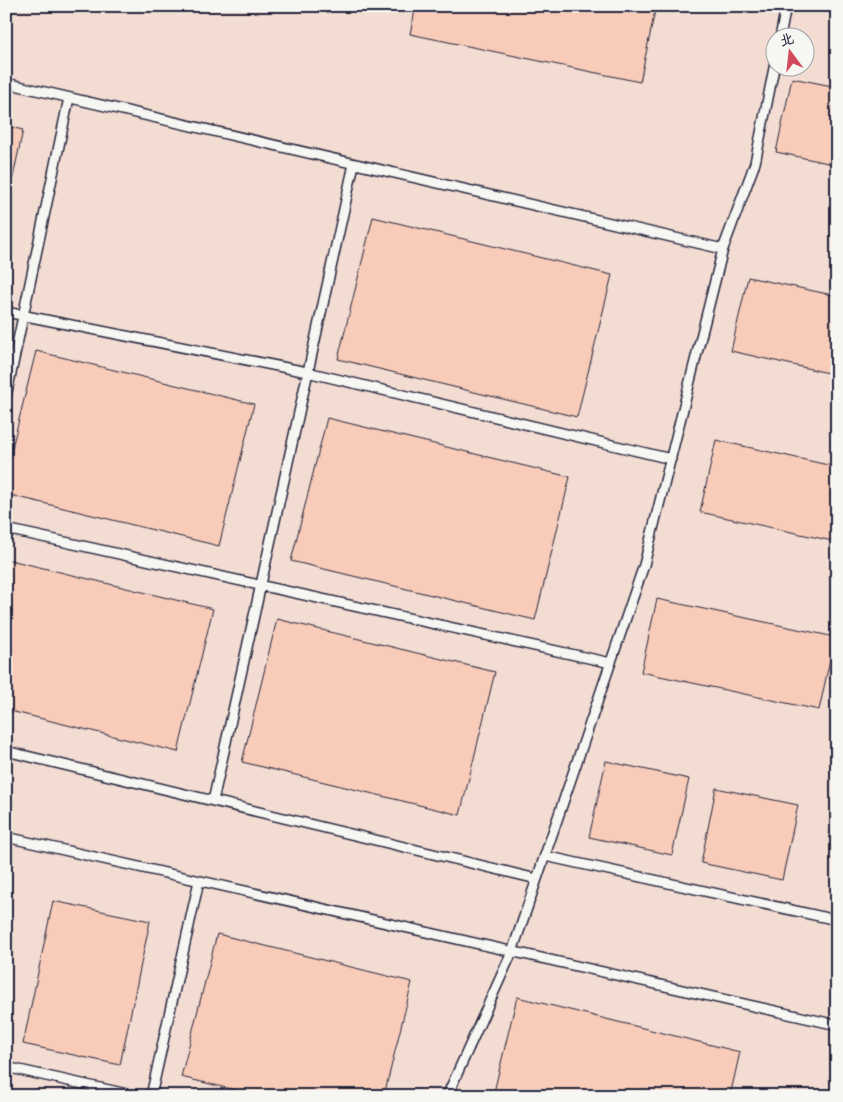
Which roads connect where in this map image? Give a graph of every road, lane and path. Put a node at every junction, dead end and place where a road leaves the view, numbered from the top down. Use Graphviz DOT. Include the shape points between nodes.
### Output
graph roads {
  1 [pos="786,6"];
  2 [pos="782,28"];
  3 [pos="772,78"];
  4 [pos="6,83"];
  5 [pos="69,98"];
  6 [pos="354,164"];
  7 [pos="723,249"];
  8 [pos="6,312"];
  9 [pos="23,316"];
  10 [pos="308,372"];
  11 [pos="6,397"];
  12 [pos="671,459"];
  13 [pos="6,529"];
  14 [pos="261,584"];
  15 [pos="611,663"];
  16 [pos="6,751"];
  17 [pos="213,801"];
  18 [pos="6,837"];
  19 [pos="546,856"];
  20 [pos="537,879"];
  21 [pos="199,881"];
  22 [pos="837,920"];
  23 [pos="512,952"];
  24 [pos="837,1025"];
  25 [pos="6,1068"];
  26 [pos="136,1096"];
  27 [pos="151,1096"];
  28 [pos="447,1096"];
  1 -- 2 [label="lane"];
  3 -- 7 [label="lane" via="755,163"];
  4 -- 5 [label="lane"];
  5 -- 6 [label="lane"];
  5 -- 9 [label="lane"];
  6 -- 7 [label="lane"];
  6 -- 10 [label="lane"];
  7 -- 12 [label="lane"];
  8 -- 9 [label="lane"];
  9 -- 10 [label="lane"];
  9 -- 11 [label="lane"];
  10 -- 12 [label="lane"];
  10 -- 14 [label="lane"];
  12 -- 15 [label="lane" via="644,565"];
  13 -- 14 [label="lane"];
  14 -- 15 [label="lane"];
  14 -- 17 [label="lane"];
  15 -- 19 [label="lane"];
  16 -- 17 [label="lane"];
  17 -- 20 [label="lane"];
  18 -- 21 [label="lane"];
  19 -- 20 [label="lane"];
  19 -- 22 [label="lane"];
  20 -- 23 [label="lane"];
  21 -- 23 [label="lane"];
  21 -- 27 [label="lane"];
  23 -- 24 [label="lane"];
  23 -- 28 [label="lane"];
  25 -- 26 [label="lane"];
}
